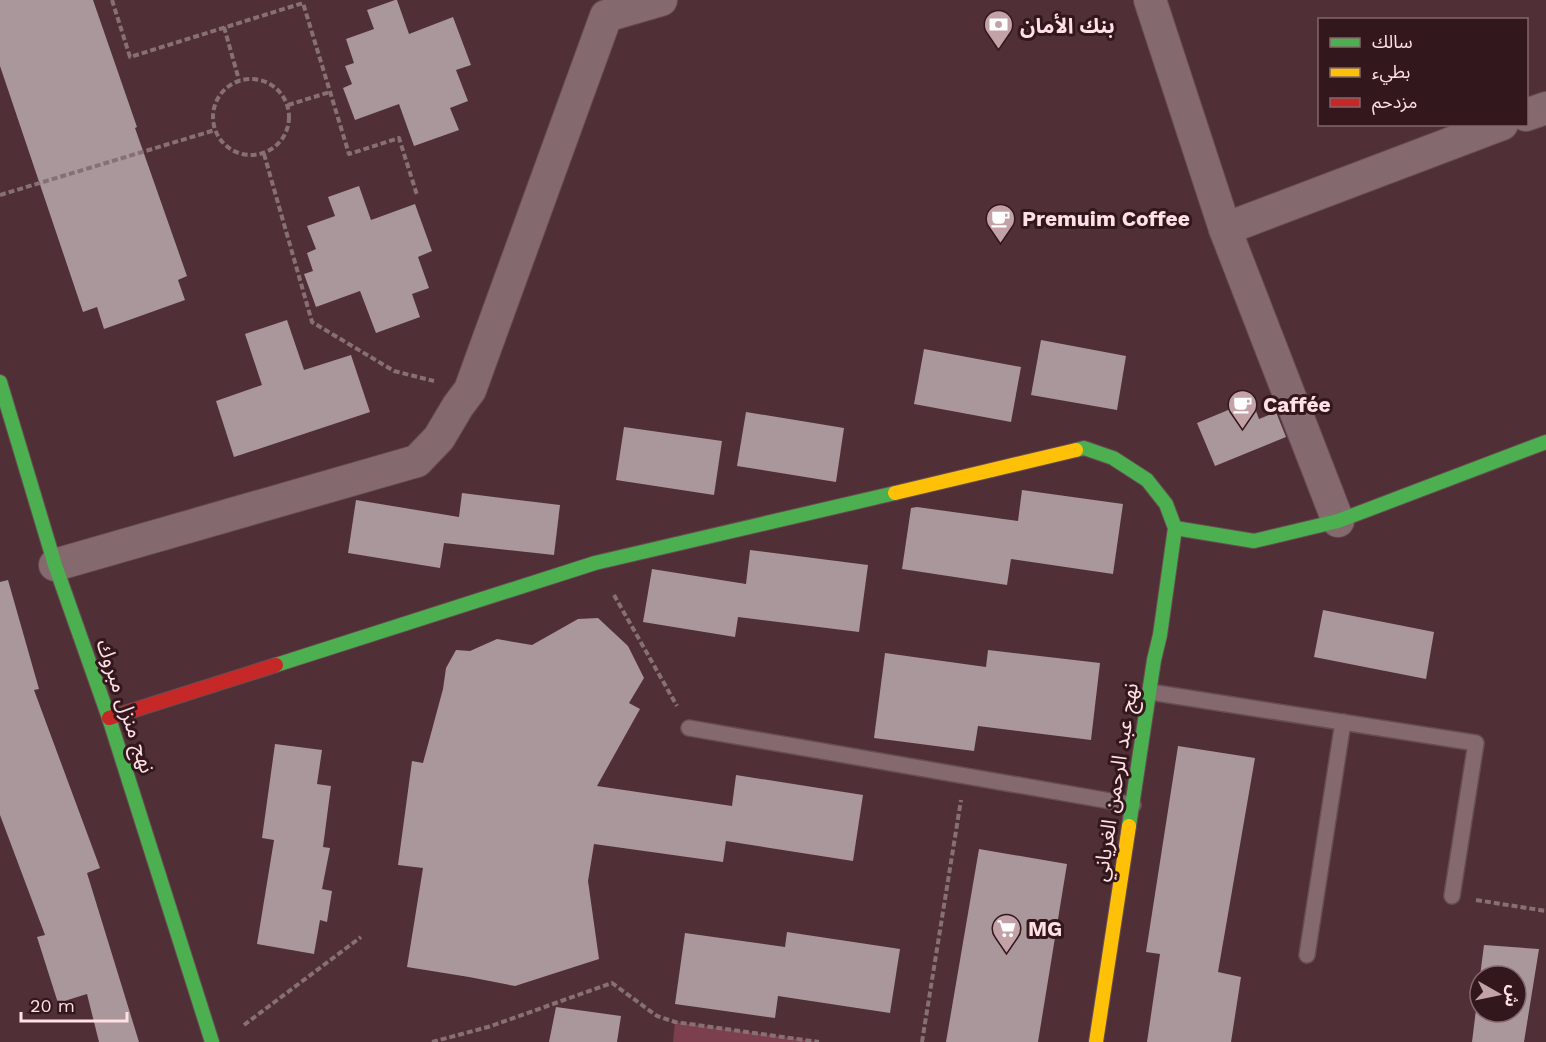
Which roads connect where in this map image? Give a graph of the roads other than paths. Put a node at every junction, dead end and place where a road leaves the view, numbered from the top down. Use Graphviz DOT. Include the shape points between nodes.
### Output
graph roads {
  1 [pos="661,0"];
  2 [pos="1150,0"];
  3 [pos="603,8"];
  4 [pos="1546,108"];
  5 [pos="1528,115"];
  6 [pos="1497,126"];
  7 [pos="1225,229"];
  8 [pos="0,382"];
  9 [pos="1546,442"];
  10 [pos="1338,521"];
  11 [pos="1175,528"];
  12 [pos="55,565"];
  13 [pos="1150,692"];
  14 [pos="109,718"];
  15 [pos="1343,722"];
  16 [pos="689,728"];
  17 [pos="1133,805"];
  18 [pos="1452,896"];
  19 [pos="1307,955"];
  20 [pos="212,1042"];
  21 [pos="1096,1042"];
  1 -- 3 [label="street"];
  2 -- 7 [label="street"];
  3 -- 12 [label="street" via="470,390 439,438 417,461"];
  4 -- 5 [label="street"];
  6 -- 7 [label="street"];
  7 -- 10 [label="street"];
  8 -- 12 [label="street, نهج منزل مبروك"];
  9 -- 10 [label="street"];
  10 -- 11 [label="street" via="1254,541"];
  11 -- 13 [label="street, نهج عبد الرحمن الغرياني"];
  11 -- 14 [label="street" via="1166,504 1147,480 1113,458 1084,448 596,563"];
  12 -- 14 [label="street, نهج منزل مبروك"];
  13 -- 15 [label="lane"];
  13 -- 17 [label="street, نهج عبد الرحمن الغرياني"];
  14 -- 20 [label="street, نهج منزل مبروك"];
  15 -- 18 [label="lane" via="1476,743"];
  15 -- 19 [label="lane"];
  16 -- 17 [label="lane"];
  17 -- 21 [label="street, نهج عبد الرحمن الغرياني"];
}
